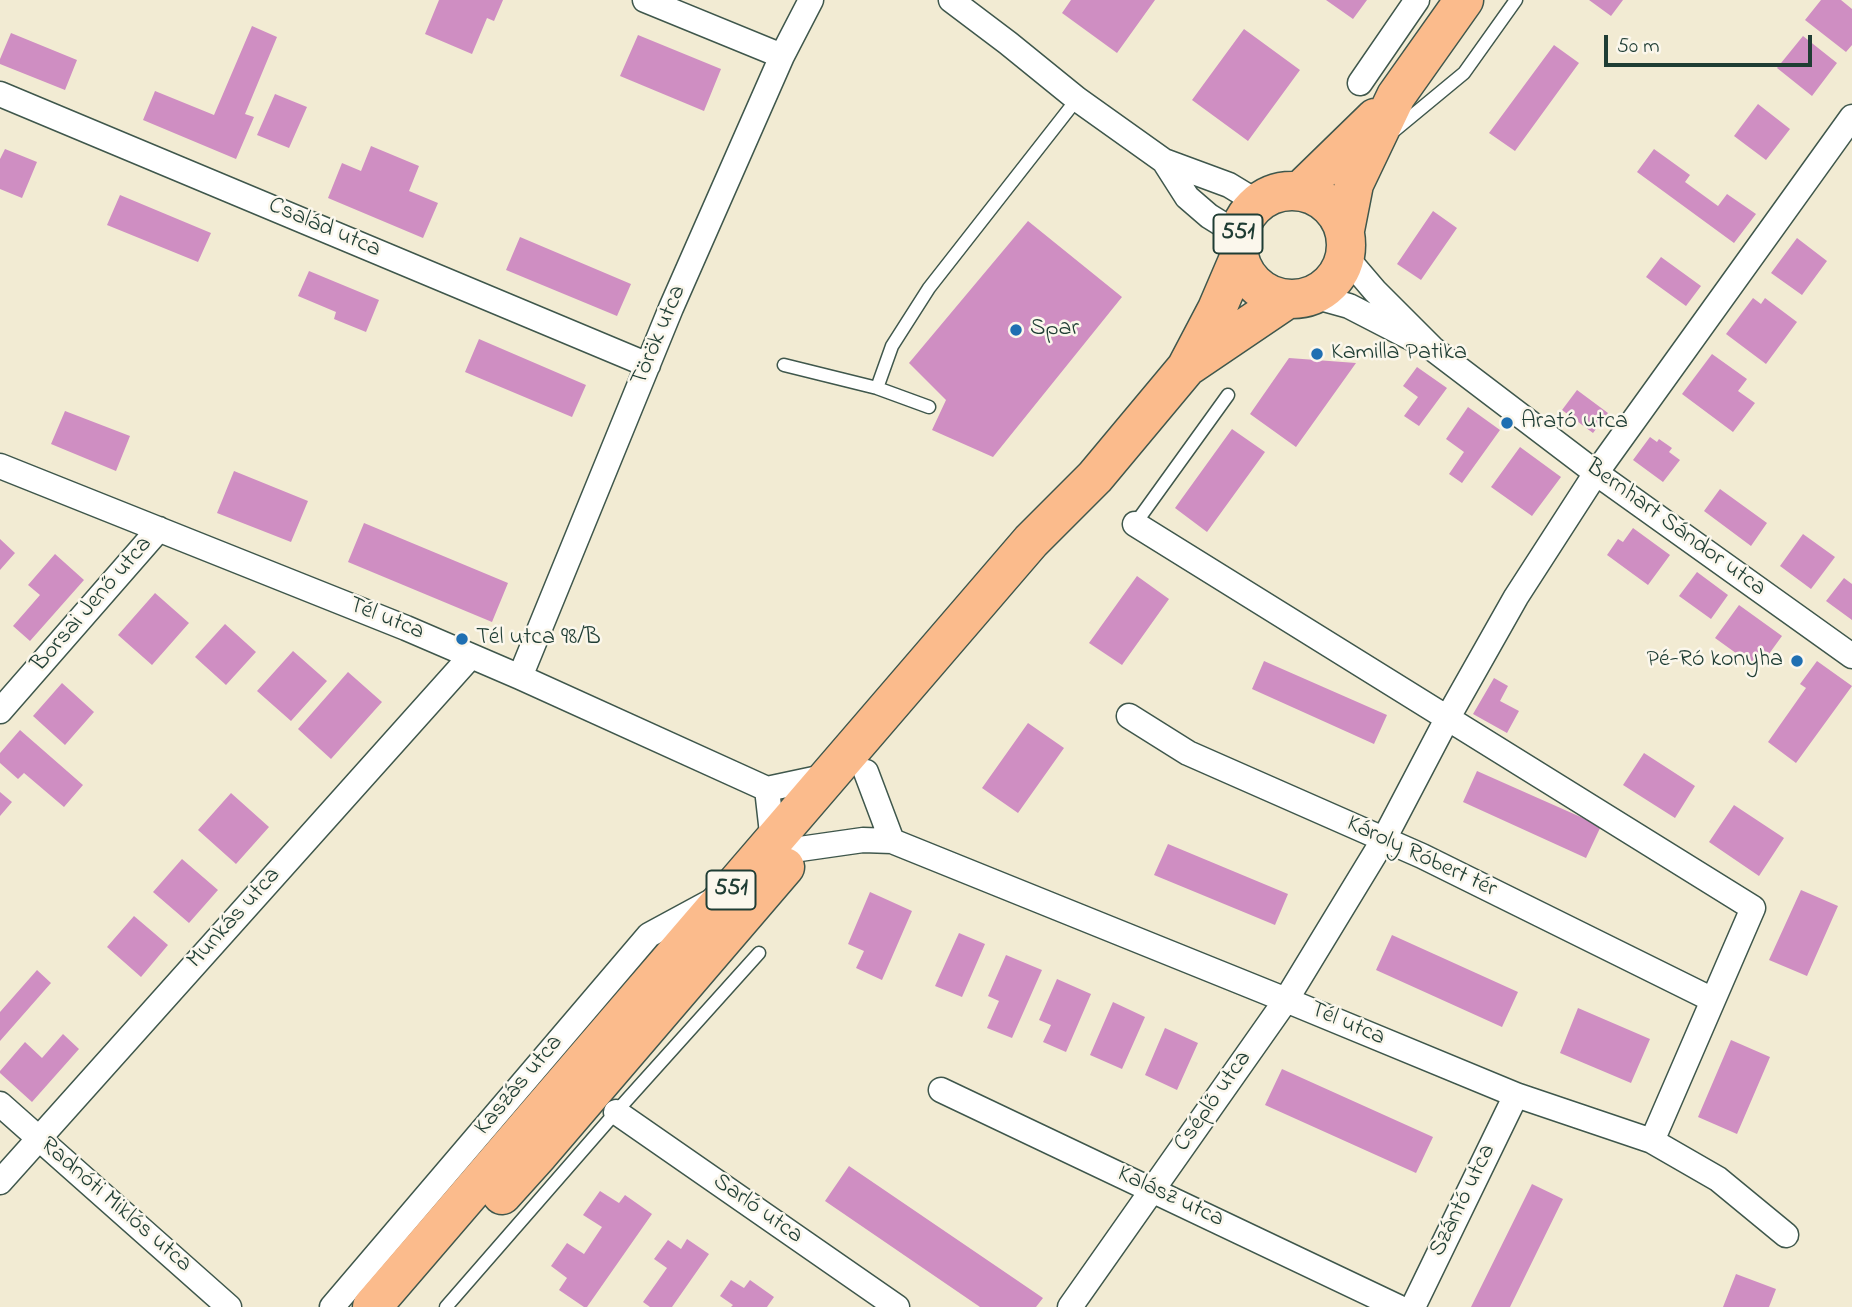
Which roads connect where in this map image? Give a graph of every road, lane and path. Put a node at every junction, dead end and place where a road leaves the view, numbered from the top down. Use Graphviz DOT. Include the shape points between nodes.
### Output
graph roads {
  1 [pos="645,0"];
  2 [pos="811,0"];
  3 [pos="951,0"];
  4 [pos="1418,0"];
  5 [pos="1464,0"];
  6 [pos="1516,0"];
  7 [pos="782,56"];
  8 [pos="1360,83"];
  9 [pos="0,94"];
  10 [pos="1396,96"];
  11 [pos="1077,99"];
  12 [pos="1852,117"];
  13 [pos="1370,150"];
  14 [pos="1164,162"];
  15 [pos="1300,191"];
  16 [pos="1244,232"];
  17 [pos="1345,244"];
  18 [pos="1299,298"];
  19 [pos="1433,349"];
  20 [pos="648,365"];
  21 [pos="784,365"];
  22 [pos="1186,368"];
  23 [pos="877,388"];
  24 [pos="1228,395"];
  25 [pos="929,407"];
  26 [pos="0,466"];
  27 [pos="1596,473"];
  28 [pos="1095,477"];
  29 [pos="1135,524"];
  30 [pos="159,529"];
  31 [pos="471,656"];
  32 [pos="1852,656"];
  33 [pos="520,677"];
  34 [pos="0,711"];
  35 [pos="1129,716"];
  36 [pos="1447,719"];
  37 [pos="866,772"];
  38 [pos="828,776"];
  39 [pos="767,789"];
  40 [pos="1384,839"];
  41 [pos="892,841"];
  42 [pos="787,845"];
  43 [pos="729,892"];
  44 [pos="759,953"];
  45 [pos="1286,1000"];
  46 [pos="1713,1000"];
  47 [pos="941,1090"];
  48 [pos="1516,1095"];
  49 [pos="0,1104"];
  50 [pos="616,1112"];
  51 [pos="38,1138"];
  52 [pos="1652,1141"];
  53 [pos="0,1182"];
  54 [pos="1152,1190"];
  55 [pos="1786,1236"];
  56 [pos="229,1307"];
  57 [pos="332,1307"];
  58 [pos="372,1307"];
  59 [pos="400,1307"];
  60 [pos="446,1307"];
  61 [pos="897,1307"];
  62 [pos="1070,1307"];
  63 [pos="1398,1307"];
  64 [pos="1413,1307"];
  1 -- 7 [label="street"];
  2 -- 7 [label="street, Török utca"];
  3 -- 11 [label="street"];
  4 -- 8 [label="street"];
  5 -- 10 [label="main road, 551"];
  6 -- 13 [label="lane" via="1464,73"];
  7 -- 20 [label="street, Török utca"];
  9 -- 20 [label="street, Család utca"];
  10 -- 13 [label="main road, 551"];
  10 -- 15 [label="main road, 551"];
  11 -- 14 [label="street"];
  11 -- 23 [label="lane" via="929,289 892,346"];
  12 -- 27 [label="street"];
  13 -- 17 [label="main road, 551" via="1354,184"];
  14 -- 16 [label="street" via="1187,197 1209,216"];
  14 -- 16 [label="street" via="1229,185"];
  15 -- 16 [label="main road, 551" via="1277,192"];
  15 -- 17 [label="main road" via="1320,198 1336,212"];
  16 -- 18 [label="main road, 551" via="1248,280 1265,294"];
  16 -- 22 [label="main road, 551" via="1217,309"];
  17 -- 18 [label="main road, 551" via="1334,280"];
  17 -- 19 [label="street, Bernhart Sándor utca" via="1375,291"];
  18 -- 19 [label="street, Bernhart Sándor utca" via="1349,306"];
  18 -- 22 [label="main road, 551"];
  19 -- 27 [label="street, Bernhart Sándor utca"];
  20 -- 33 [label="street, Török utca"];
  21 -- 23 [label="lane"];
  22 -- 28 [label="main road, 551"];
  23 -- 25 [label="lane"];
  24 -- 29 [label="lane"];
  26 -- 30 [label="street, Tél utca"];
  27 -- 32 [label="street, Bernhart Sándor utca"];
  27 -- 36 [label="street" via="1516,597"];
  28 -- 37 [label="main road, 551" via="1045,557"];
  28 -- 38 [label="main road, 551" via="1031,541"];
  29 -- 36 [label="street"];
  30 -- 31 [label="street, Tél utca"];
  30 -- 34 [label="street, Borsai Jenő utca"];
  31 -- 33 [label="street, Tél utca"];
  31 -- 51 [label="street, Munkás utca"];
  33 -- 39 [label="street, Tél utca"];
  35 -- 40 [label="street, Károly Róbert tér" via="1188,753"];
  36 -- 40 [label="street"];
  36 -- 46 [label="street" via="1753,908"];
  37 -- 41 [label="street"];
  37 -- 42 [label="main road, 551"];
  38 -- 39 [label="street"];
  38 -- 42 [label="main road, 551"];
  39 -- 42 [label="street"];
  40 -- 45 [label="street"];
  40 -- 46 [label="street, Károly Róbert tér"];
  41 -- 42 [label="street, Tél utca"];
  41 -- 45 [label="street, Tél utca"];
  42 -- 43 [label="main road, 551"];
  42 -- 59 [label="main road, 551" via="539,1154"];
  43 -- 57 [label="street, Kaszás utca" via="649,935"];
  43 -- 58 [label="main road, 551"];
  44 -- 50 [label="lane"];
  45 -- 48 [label="street, Tél utca"];
  45 -- 54 [label="street, Cséplő utca"];
  46 -- 52 [label="street"];
  47 -- 54 [label="street, Kalász utca"];
  48 -- 52 [label="street, Tél utca"];
  48 -- 64 [label="street, Szántó utca"];
  49 -- 51 [label="street, Radnóti Miklós utca"];
  50 -- 60 [label="lane"];
  50 -- 61 [label="street, Sarló utca"];
  51 -- 53 [label="street, Munkás utca"];
  51 -- 56 [label="street, Radnóti Miklós utca"];
  52 -- 55 [label="street, Tél utca" via="1718,1179"];
  54 -- 62 [label="street, Cséplő utca"];
  54 -- 63 [label="street, Kalász utca"];
}
